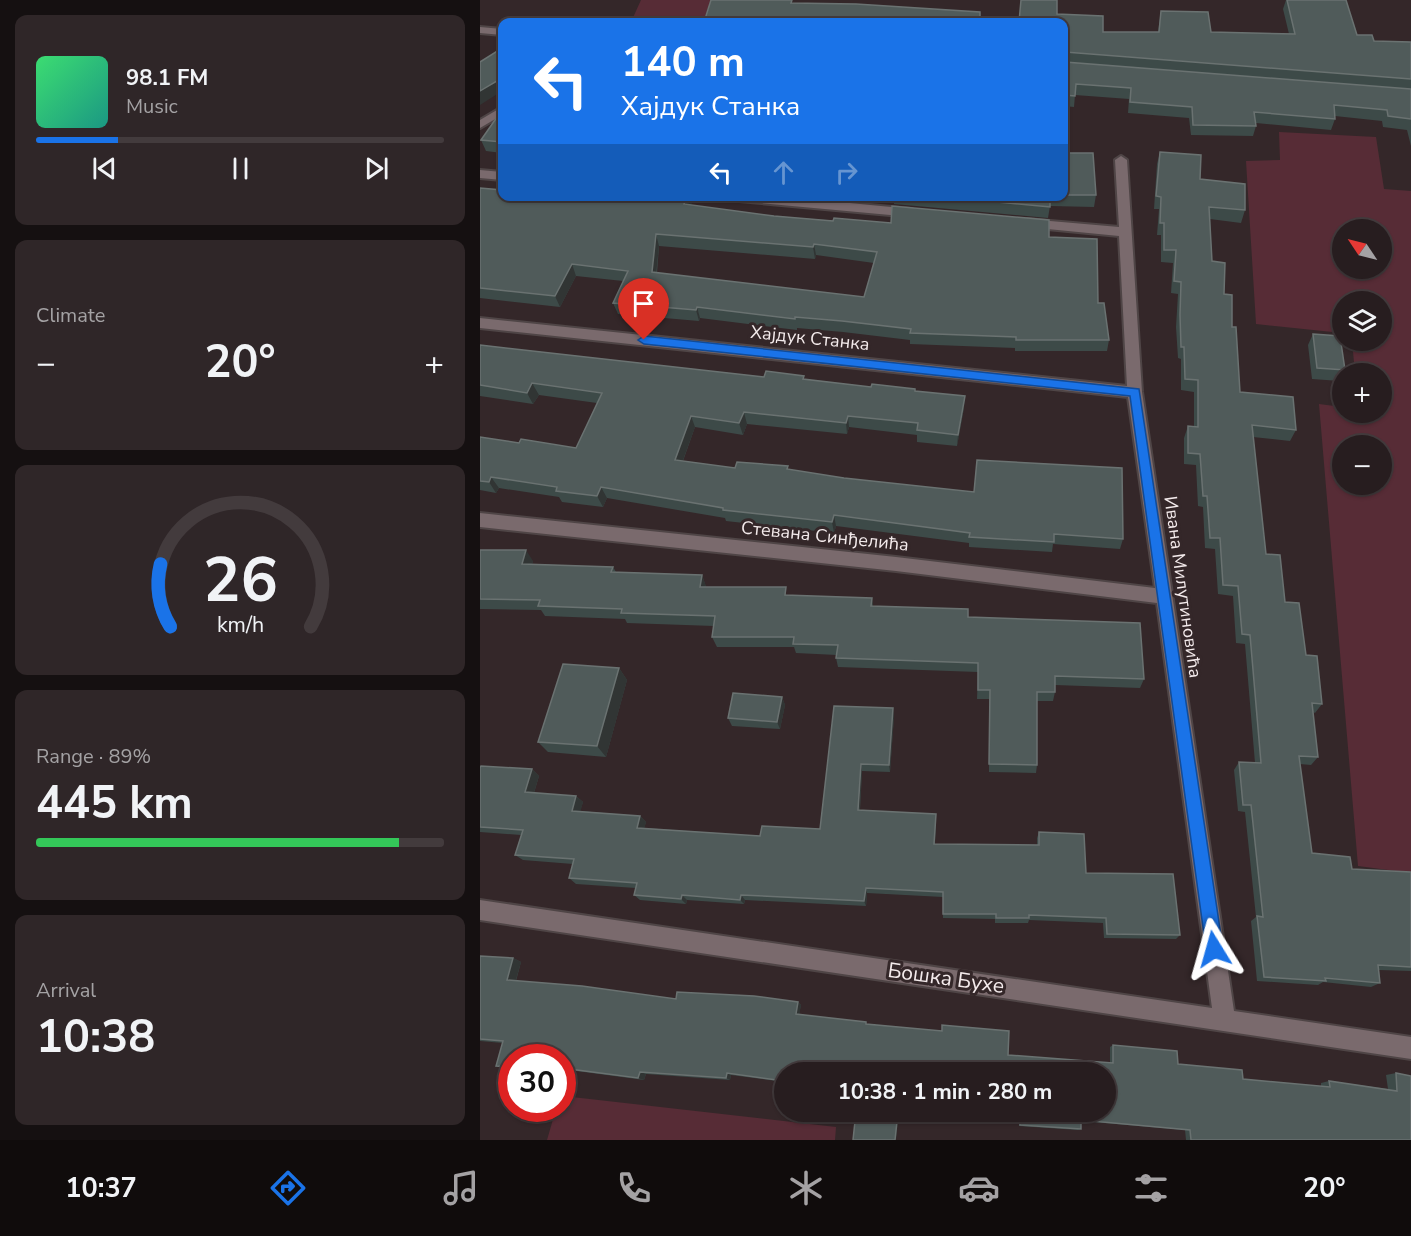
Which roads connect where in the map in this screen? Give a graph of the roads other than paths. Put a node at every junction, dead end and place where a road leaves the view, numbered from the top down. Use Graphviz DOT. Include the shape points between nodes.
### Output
graph roads {
  1 [pos="480,30"];
  2 [pos="498,32"];
  3 [pos="498,113"];
  4 [pos="480,125"];
  5 [pos="1121,160"];
  6 [pos="480,174"];
  7 [pos="498,176"];
  8 [pos="783,201"];
  9 [pos="926,214"];
  10 [pos="1019,223"];
  11 [pos="1124,232"];
  12 [pos="480,323"];
  13 [pos="1135,392"];
  14 [pos="480,520"];
  15 [pos="1165,597"];
  16 [pos="480,910"];
  17 [pos="1224,1019"];
  18 [pos="1411,1048"];
  1 -- 2 [label="street"];
  3 -- 4 [label="street"];
  5 -- 11 [label="street, Ивана Милутиновића"];
  6 -- 7 [label="street"];
  8 -- 9 [label="street"];
  10 -- 11 [label="street"];
  11 -- 13 [label="street, Ивана Милутиновића"];
  12 -- 13 [label="street, Хајдук Станка"];
  13 -- 15 [label="street, Ивана Милутиновића"];
  14 -- 15 [label="street, Стевана Синђелића"];
  15 -- 17 [label="street, Ивана Милутиновића"];
  16 -- 17 [label="street, Бошка Бухе"];
  17 -- 18 [label="street, Бошка Бухе"];
}
